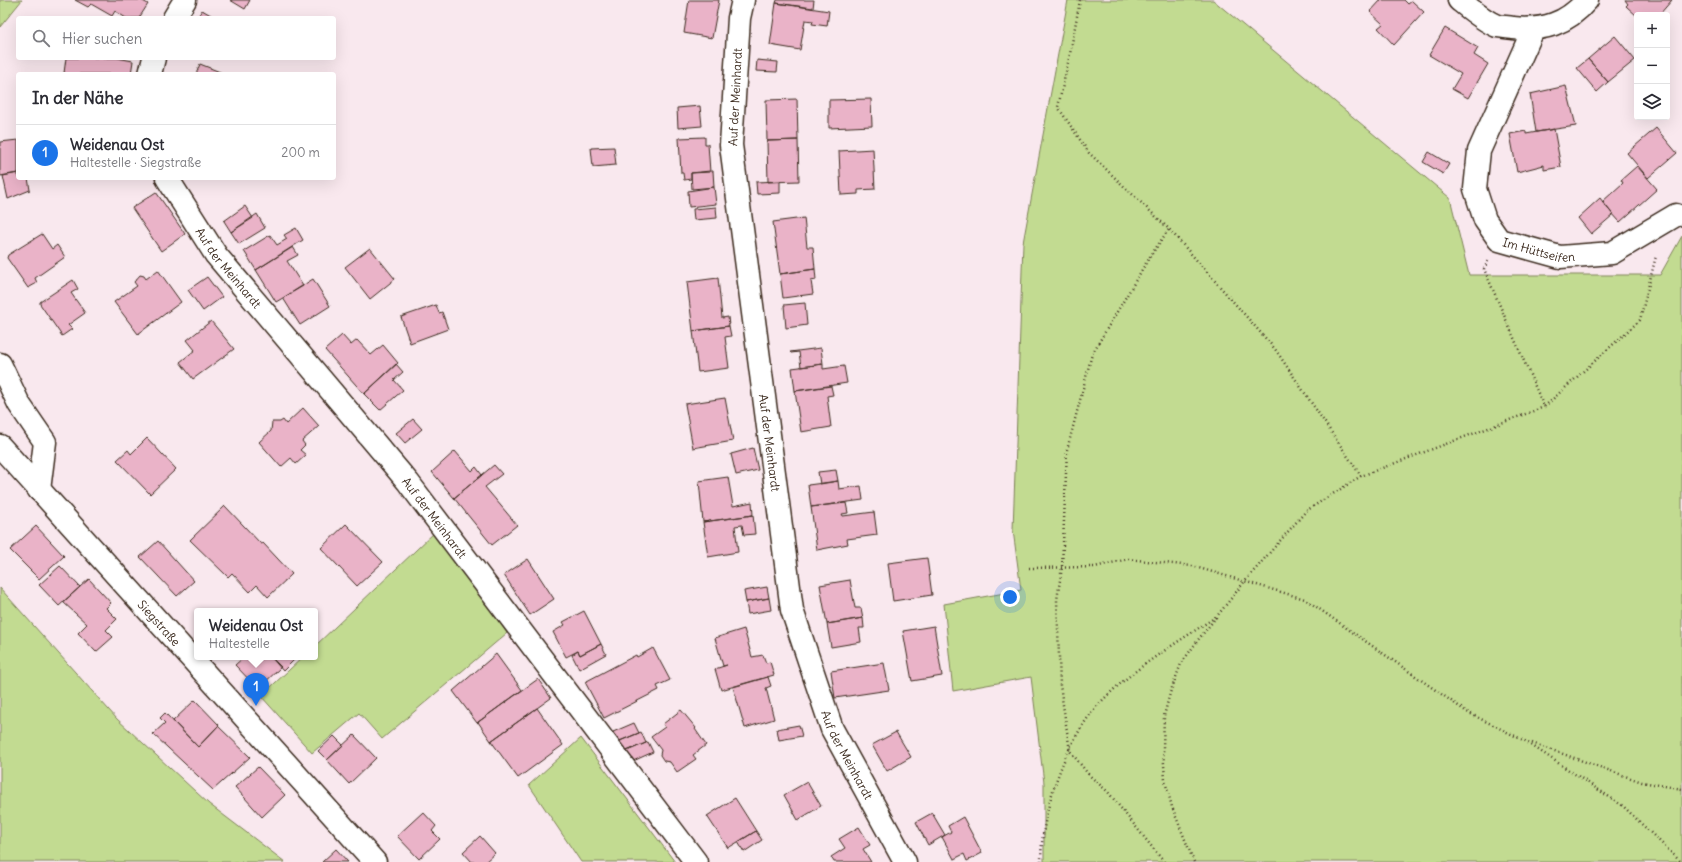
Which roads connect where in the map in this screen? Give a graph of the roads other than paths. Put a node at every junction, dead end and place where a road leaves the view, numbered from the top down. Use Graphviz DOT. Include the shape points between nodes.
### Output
graph roads {
  1 [pos="185,0"];
  2 [pos="743,0"];
  3 [pos="1459,0"];
  4 [pos="1587,0"];
  5 [pos="175,16"];
  6 [pos="1533,30"];
  7 [pos="154,60"];
  8 [pos="150,72"];
  9 [pos="168,180"];
  10 [pos="1676,215"];
  11 [pos="0,364"];
  12 [pos="0,446"];
  13 [pos="39,490"];
  14 [pos="375,862"];
  15 [pos="696,862"];
  16 [pos="905,862"];
  1 -- 5 [label="street"];
  2 -- 16 [label="street, Auf der Meinhardt" via="739,18 730,145 792,610 832,729"];
  3 -- 6 [label="street" via="1498,26"];
  4 -- 6 [label="street" via="1559,23"];
  6 -- 10 [label="street, Im Hüttseifen" via="1479,151 1475,189 1485,220 1499,240 1560,257 1612,253"];
  7 -- 8 [label="street"];
  9 -- 15 [label="street, Auf der Meinhardt" via="216,255 408,482"];
  11 -- 13 [label="street" via="19,404 45,442"];
  12 -- 13 [label="street, Siegstraße"];
  13 -- 14 [label="street, Siegstraße"];
}
